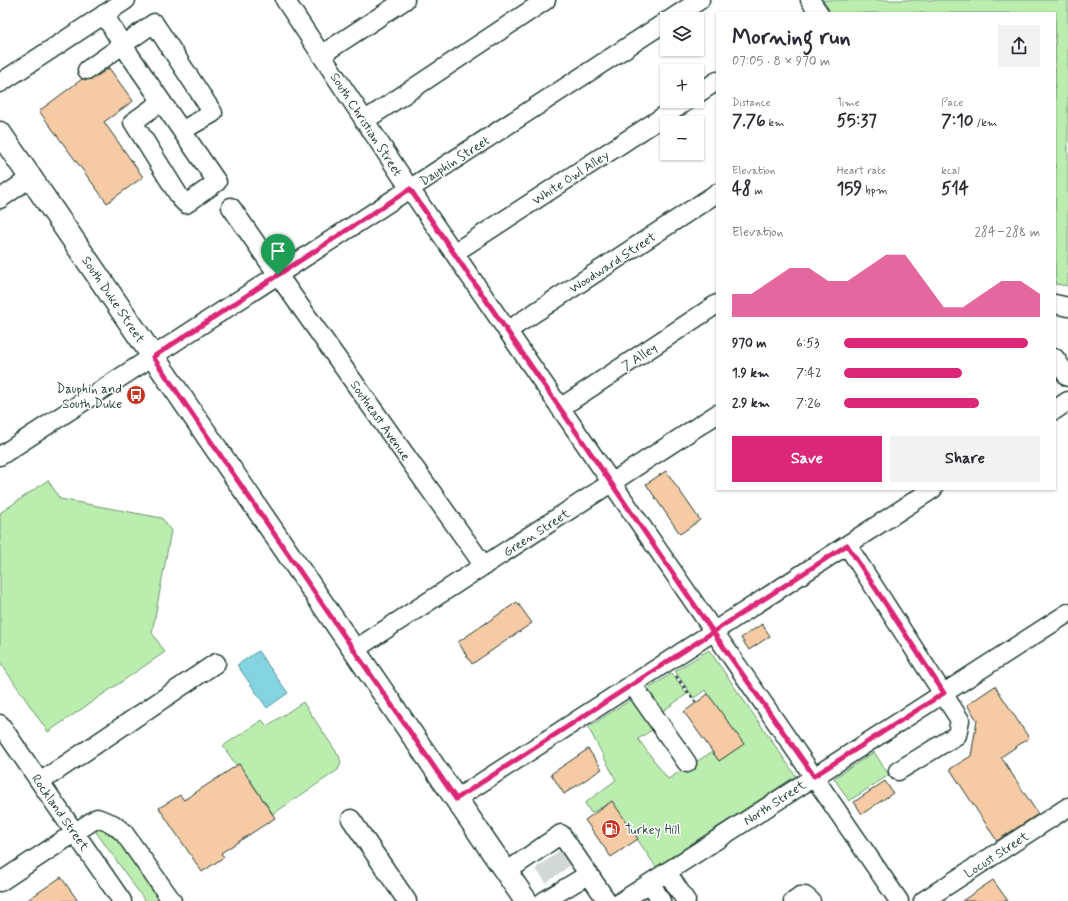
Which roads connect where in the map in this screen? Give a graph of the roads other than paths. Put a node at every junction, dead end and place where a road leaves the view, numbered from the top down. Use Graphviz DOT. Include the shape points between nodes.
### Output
graph roads {
  1 [pos="126,0"];
  2 [pos="285,0"];
  3 [pos="405,0"];
  4 [pos="546,0"];
  5 [pos="700,0"];
  6 [pos="810,0"];
  7 [pos="682,12"];
  8 [pos="818,12"];
  9 [pos="104,14"];
  10 [pos="660,26"];
  11 [pos="122,44"];
  12 [pos="321,55"];
  13 [pos="87,70"];
  14 [pos="716,82"];
  15 [pos="0,83"];
  16 [pos="704,89"];
  17 [pos="161,102"];
  18 [pos="676,108"];
  19 [pos="364,121"];
  20 [pos="183,130"];
  21 [pos="0,133"];
  22 [pos="30,178"];
  23 [pos="410,189"];
  24 [pos="716,194"];
  25 [pos="0,199"];
  26 [pos="231,207"];
  27 [pos="454,253"];
  28 [pos="278,275"];
  29 [pos="1056,304"];
  30 [pos="716,305"];
  31 [pos="1068,307"];
  32 [pos="507,331"];
  33 [pos="153,357"];
  34 [pos="1056,359"];
  35 [pos="1068,377"];
  36 [pos="1068,401"];
  37 [pos="560,408"];
  38 [pos="1056,409"];
  39 [pos="716,415"];
  40 [pos="0,456"];
  41 [pos="612,482"];
  42 [pos="931,490"];
  43 [pos="847,545"];
  44 [pos="484,566"];
  45 [pos="1068,613"];
  46 [pos="713,632"];
  47 [pos="354,650"];
  48 [pos="216,663"];
  49 [pos="632,684"];
  50 [pos="944,693"];
  51 [pos="0,724"];
  52 [pos="687,763"];
  53 [pos="898,771"];
  54 [pos="814,776"];
  55 [pos="40,782"];
  56 [pos="456,799"];
  57 [pos="1068,807"];
  58 [pos="351,819"];
  59 [pos="75,833"];
  60 [pos="506,872"];
  61 [pos="659,878"];
  62 [pos="569,880"];
  63 [pos="0,882"];
  64 [pos="122,901"];
  65 [pos="172,901"];
  66 [pos="407,901"];
  67 [pos="526,901"];
  68 [pos="544,901"];
  69 [pos="607,901"];
  70 [pos="622,901"];
  71 [pos="661,901"];
  72 [pos="673,901"];
  73 [pos="686,901"];
  74 [pos="793,901"];
  75 [pos="810,901"];
  76 [pos="899,901"];
  77 [pos="923,901"];
  1 -- 9 [label="street"];
  2 -- 12 [label="street, South Christian Street"];
  3 -- 12 [label="street"];
  4 -- 19 [label="street"];
  5 -- 7 [label="street"];
  6 -- 8 [label="street"];
  9 -- 11 [label="street"];
  9 -- 15 [label="street"];
  10 -- 23 [label="street, Dauphin Street"];
  11 -- 13 [label="street"];
  11 -- 17 [label="street"];
  11 -- 20 [label="street" via="154,23 213,113"];
  12 -- 19 [label="street, South Christian Street"];
  14 -- 16 [label="street"];
  17 -- 20 [label="street"];
  17 -- 20 [label="street" via="133,122 186,204 217,182"];
  18 -- 27 [label="street, White Owl Alley"];
  19 -- 23 [label="street, South Christian Street"];
  21 -- 22 [label="main road, South Duke Street"];
  22 -- 25 [label="street"];
  22 -- 33 [label="main road, South Duke Street"];
  23 -- 27 [label="street, South Christian Street"];
  23 -- 28 [label="street, Dauphin Street"];
  24 -- 32 [label="street, Woodward Street"];
  26 -- 28 [label="street, Southeast Avenue"];
  27 -- 32 [label="street, South Christian Street"];
  28 -- 33 [label="street, Dauphin Street"];
  28 -- 44 [label="street, Southeast Avenue"];
  29 -- 31 [label="street"];
  30 -- 37 [label="street, 7 Alley"];
  32 -- 37 [label="street, South Christian Street"];
  33 -- 40 [label="street, Dauphin Street"];
  33 -- 47 [label="main road, South Duke Street"];
  34 -- 35 [label="street"];
  36 -- 38 [label="street"];
  37 -- 41 [label="street, South Christian Street"];
  39 -- 41 [label="street, Green Street"];
  41 -- 44 [label="street, Green Street"];
  41 -- 46 [label="street, South Christian Street"];
  42 -- 43 [label="street"];
  43 -- 46 [label="street"];
  43 -- 50 [label="street"];
  44 -- 47 [label="street, Green Street"];
  45 -- 50 [label="street, North Street"];
  46 -- 49 [label="street"];
  46 -- 54 [label="street, South Christian Street"];
  47 -- 56 [label="main road, South Duke Street"];
  48 -- 55 [label="street"];
  49 -- 52 [label="street"];
  49 -- 56 [label="street"];
  50 -- 53 [label="street" via="960,720 956,735"];
  50 -- 54 [label="street, North Street"];
  51 -- 55 [label="street, Rockland Street"];
  54 -- 61 [label="street, North Street"];
  54 -- 76 [label="street, South Christian Street"];
  55 -- 59 [label="street, Rockland Street"];
  56 -- 60 [label="main road, South Duke Street"];
  57 -- 77 [label="street, Locust Street"];
  58 -- 66 [label="street"];
  59 -- 63 [label="street"];
  59 -- 64 [label="street, Rockland Street"];
  59 -- 65 [label="street" via="97,818 113,824 124,833"];
  60 -- 62 [label="street" via="545,853 561,834"];
  60 -- 67 [label="main road, South Duke Street"];
  61 -- 70 [label="street, North Street"];
  61 -- 71 [label="street"];
  61 -- 72 [label="street"];
  61 -- 73 [label="street"];
  62 -- 68 [label="street"];
  62 -- 69 [label="street"];
  74 -- 75 [label="street" via="800,896 805,896"];
}
